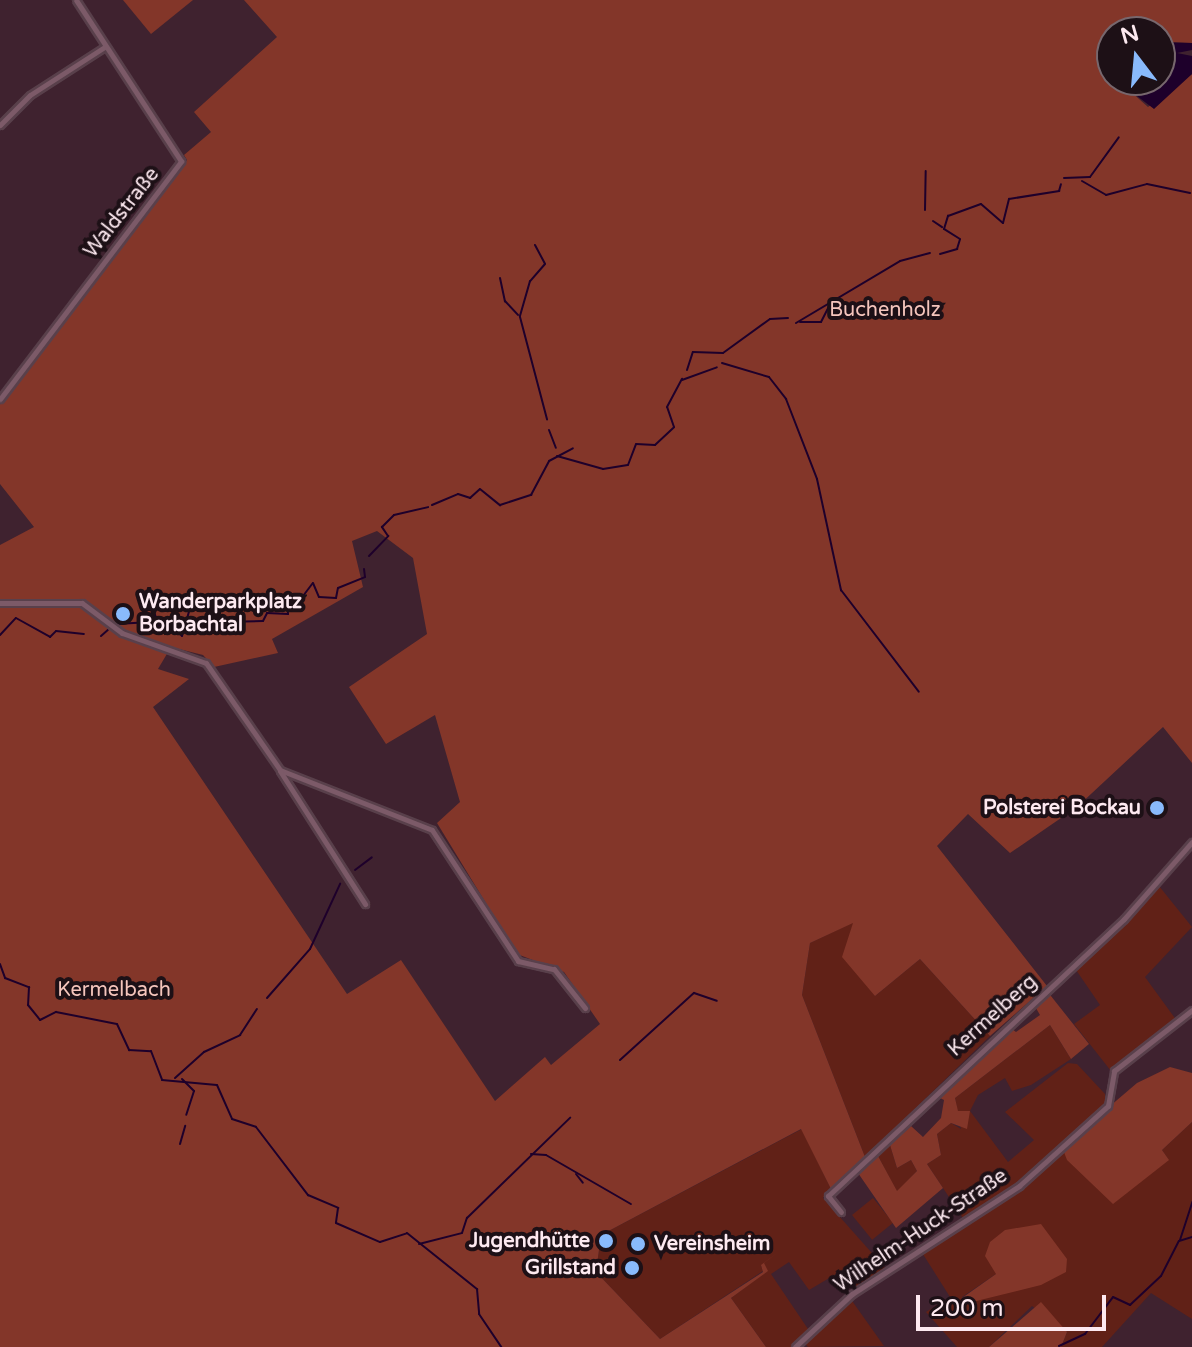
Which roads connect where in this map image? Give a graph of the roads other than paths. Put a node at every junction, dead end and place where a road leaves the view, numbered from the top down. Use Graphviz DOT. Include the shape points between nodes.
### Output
graph roads {
  1 [pos="76,0"];
  2 [pos="106,46"];
  3 [pos="0,125"];
  4 [pos="0,399"];
  5 [pos="0,603"];
  6 [pos="280,770"];
  7 [pos="1192,842"];
  8 [pos="365,904"];
  9 [pos="585,1008"];
  10 [pos="1192,1010"];
  11 [pos="841,1212"];
  12 [pos="795,1347"];
  1 -- 2 [label="street, Waldstraße"];
  2 -- 3 [label="street" via="30,95"];
  2 -- 4 [label="street, Waldstraße" via="181,161"];
  5 -- 6 [label="street" via="82,603 122,633 206,663"];
  6 -- 8 [label="street"];
  6 -- 9 [label="street" via="432,830 518,961 554,969"];
  7 -- 11 [label="street, Kermelberg" via="1124,919 828,1196"];
  10 -- 12 [label="street, Wilhelm-Huck-Straße" via="1114,1071 1108,1106 1019,1186 852,1294"];
}
